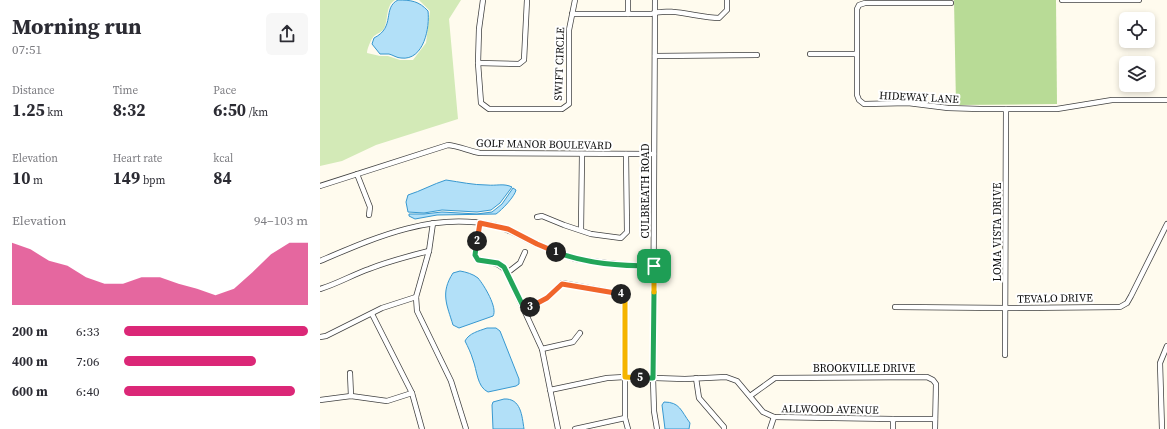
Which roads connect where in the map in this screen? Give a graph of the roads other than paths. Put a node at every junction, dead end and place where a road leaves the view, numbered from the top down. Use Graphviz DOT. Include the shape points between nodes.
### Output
graph roads {
  1 [pos="483,0"];
  2 [pos="527,0"];
  3 [pos="575,0"];
  4 [pos="628,0"];
  5 [pos="655,0"];
  6 [pos="727,0"];
  7 [pos="854,0"];
  8 [pos="1062,0"];
  9 [pos="1139,0"];
  10 [pos="951,3"];
  11 [pos="859,5"];
  12 [pos="655,13"];
  13 [pos="572,14"];
  14 [pos="628,14"];
  15 [pos="810,54"];
  16 [pos="856,54"];
  17 [pos="757,55"];
  18 [pos="655,56"];
  19 [pos="478,63"];
  20 [pos="1167,100"];
  21 [pos="1006,109"];
  22 [pos="582,154"];
  23 [pos="626,154"];
  24 [pos="654,154"];
  25 [pos="357,174"];
  26 [pos="320,186"];
  27 [pos="369,214"];
  28 [pos="537,217"];
  29 [pos="480,223"];
  30 [pos="433,224"];
  31 [pos="1167,224"];
  32 [pos="581,230"];
  33 [pos="429,251"];
  34 [pos="525,252"];
  35 [pos="320,261"];
  36 [pos="654,266"];
  37 [pos="507,273"];
  38 [pos="320,289"];
  39 [pos="416,297"];
  40 [pos="895,307"];
  41 [pos="1006,308"];
  42 [pos="525,310"];
  43 [pos="372,314"];
  44 [pos="580,333"];
  45 [pos="320,337"];
  46 [pos="1167,346"];
  47 [pos="542,349"];
  48 [pos="1005,355"];
  49 [pos="350,373"];
  50 [pos="625,377"];
  51 [pos="653,378"];
  52 [pos="696,378"];
  53 [pos="550,390"];
  54 [pos="412,393"];
  55 [pos="351,396"];
  56 [pos="750,396"];
  57 [pos="320,400"];
  58 [pos="774,417"];
  59 [pos="625,418"];
  60 [pos="893,419"];
  61 [pos="935,419"];
  62 [pos="422,429"];
  63 [pos="466,429"];
  64 [pos="558,429"];
  65 [pos="575,429"];
  66 [pos="628,429"];
  67 [pos="657,429"];
  68 [pos="724,429"];
  69 [pos="770,429"];
  70 [pos="893,429"];
  71 [pos="935,429"];
  72 [pos="1162,429"];
  1 -- 19 [label="street, SWIFT CIRCLE"];
  2 -- 19 [label="street" via="524,60 519,64"];
  3 -- 13 [label="street, SWIFT CIRCLE"];
  4 -- 14 [label="street"];
  5 -- 12 [label="street, CULBREATH ROAD"];
  6 -- 12 [label="street" via="727,10 720,18 680,12"];
  7 -- 11 [label="street"];
  8 -- 9 [label="street"];
  10 -- 11 [label="street"];
  11 -- 16 [label="street, HIDEWAY LANE"];
  12 -- 14 [label="street"];
  12 -- 18 [label="street, CULBREATH ROAD"];
  13 -- 14 [label="street"];
  13 -- 19 [label="street, SWIFT CIRCLE" via="569,30 569,104 562,109 489,109 481,103"];
  15 -- 16 [label="street"];
  16 -- 21 [label="street, HIDEWAY LANE" via="857,95 864,104 908,103 948,108"];
  17 -- 18 [label="street"];
  18 -- 24 [label="street, CULBREATH ROAD"];
  20 -- 21 [label="street, HIDEWAY LANE" via="1112,100 1057,109"];
  21 -- 41 [label="street, LOMA VISTA DRIVE"];
  22 -- 23 [label="street, GOLF MANOR BOULEVARD"];
  22 -- 25 [label="street, GOLF MANOR BOULEVARD" via="480,153 448,145"];
  22 -- 32 [label="street"];
  23 -- 24 [label="street, GOLF MANOR BOULEVARD"];
  23 -- 32 [label="street" via="627,232 621,238"];
  24 -- 36 [label="street, CULBREATH ROAD"];
  25 -- 26 [label="street, GOLF MANOR BOULEVARD"];
  25 -- 27 [label="street" via="370,207"];
  28 -- 32 [label="street" via="542,216"];
  29 -- 30 [label="street"];
  29 -- 36 [label="street" via="508,229 572,258 619,266"];
  29 -- 37 [label="street" via="475,255 478,260 498,263"];
  30 -- 33 [label="street"];
  30 -- 35 [label="street" via="380,236"];
  31 -- 41 [label="street, TEVALO DRIVE" via="1127,303 1120,307"];
  33 -- 38 [label="street" via="368,269 333,286"];
  33 -- 39 [label="street"];
  34 -- 37 [label="street" via="520,263"];
  36 -- 51 [label="street, CULBREATH ROAD"];
  37 -- 42 [label="street"];
  39 -- 43 [label="street"];
  39 -- 63 [label="street" via="417,311 451,381"];
  40 -- 41 [label="street, TEVALO DRIVE"];
  41 -- 48 [label="street, LOMA VISTA DRIVE"];
  42 -- 47 [label="street"];
  42 -- 50 [label="street" via="547,298 562,284 622,294 625,301"];
  43 -- 45 [label="street"];
  43 -- 54 [label="street"];
  44 -- 47 [label="street" via="573,342"];
  46 -- 72 [label="street" via="1160,362"];
  47 -- 53 [label="street"];
  49 -- 55 [label="street"];
  50 -- 51 [label="street, ALLWOOD AVENUE"];
  50 -- 53 [label="street, ALLWOOD AVENUE" via="607,378"];
  50 -- 59 [label="street"];
  51 -- 52 [label="street, ALLWOOD AVENUE"];
  51 -- 67 [label="street, CULBREATH ROAD"];
  52 -- 56 [label="street, ALLWOOD AVENUE" via="726,376 737,381"];
  52 -- 68 [label="street" via="699,398"];
  53 -- 64 [label="street"];
  54 -- 55 [label="street" via="387,401"];
  54 -- 62 [label="street"];
  55 -- 57 [label="street"];
  56 -- 58 [label="street, ALLWOOD AVENUE" via="764,412"];
  56 -- 61 [label="street, BROOKVILLE DRIVE" via="775,378 927,377 936,384"];
  58 -- 60 [label="street, ALLWOOD AVENUE"];
  58 -- 69 [label="street"];
  59 -- 65 [label="street"];
  59 -- 66 [label="street"];
  60 -- 61 [label="street, ALLWOOD AVENUE"];
  60 -- 70 [label="street"];
  61 -- 71 [label="street, BROOKVILLE DRIVE"];
}
